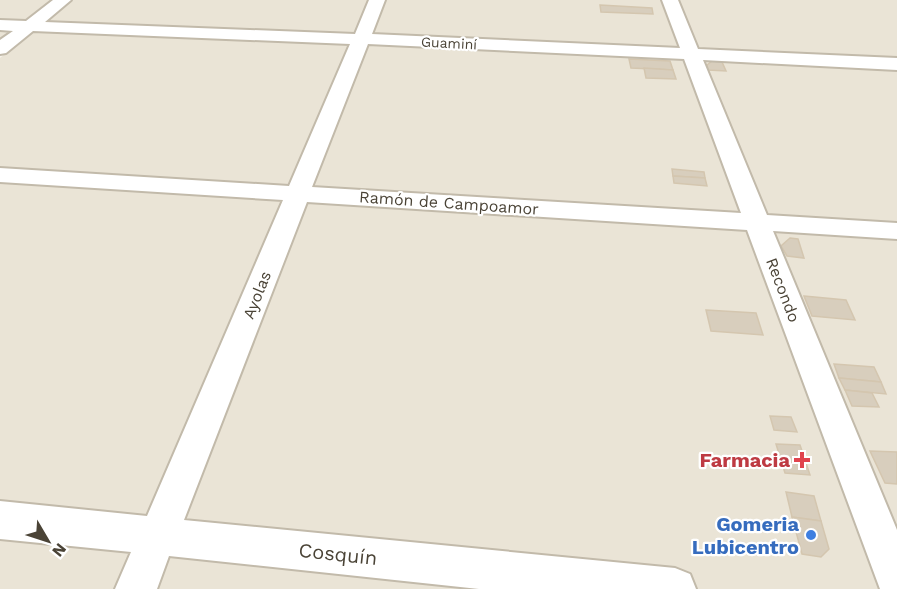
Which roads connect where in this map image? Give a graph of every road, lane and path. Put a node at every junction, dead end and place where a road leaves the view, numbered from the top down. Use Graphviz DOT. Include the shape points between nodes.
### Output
graph roads {
  1 [pos="63,0"];
  2 [pos="377,0"];
  3 [pos="670,0"];
  4 [pos="0,26"];
  5 [pos="29,27"];
  6 [pos="362,39"];
  7 [pos="0,49"];
  8 [pos="692,55"];
  9 [pos="897,64"];
  10 [pos="0,175"];
  11 [pos="298,194"];
  12 [pos="756,222"];
  13 [pos="897,231"];
  14 [pos="0,520"];
  15 [pos="158,536"];
  16 [pos="897,580"];
  17 [pos="136,589"];
  18 [pos="675,589"];
  1 -- 5 [label="street"];
  2 -- 6 [label="street, Ayolas"];
  3 -- 8 [label="street, Recondo"];
  4 -- 5 [label="street, Guaminí"];
  5 -- 6 [label="street, Guaminí"];
  5 -- 7 [label="street"];
  6 -- 8 [label="street, Guaminí"];
  6 -- 11 [label="street, Ayolas"];
  8 -- 9 [label="street, Guaminí"];
  8 -- 12 [label="street, Recondo"];
  10 -- 11 [label="street, Ramón de Campoamor"];
  11 -- 12 [label="street, Ramón de Campoamor"];
  11 -- 15 [label="street, Ayolas"];
  12 -- 13 [label="street, Ramón de Campoamor"];
  12 -- 16 [label="street, Recondo"];
  14 -- 15 [label="street, Cosquín"];
  15 -- 17 [label="street, Ayolas"];
  15 -- 18 [label="street, Cosquín"];
}
